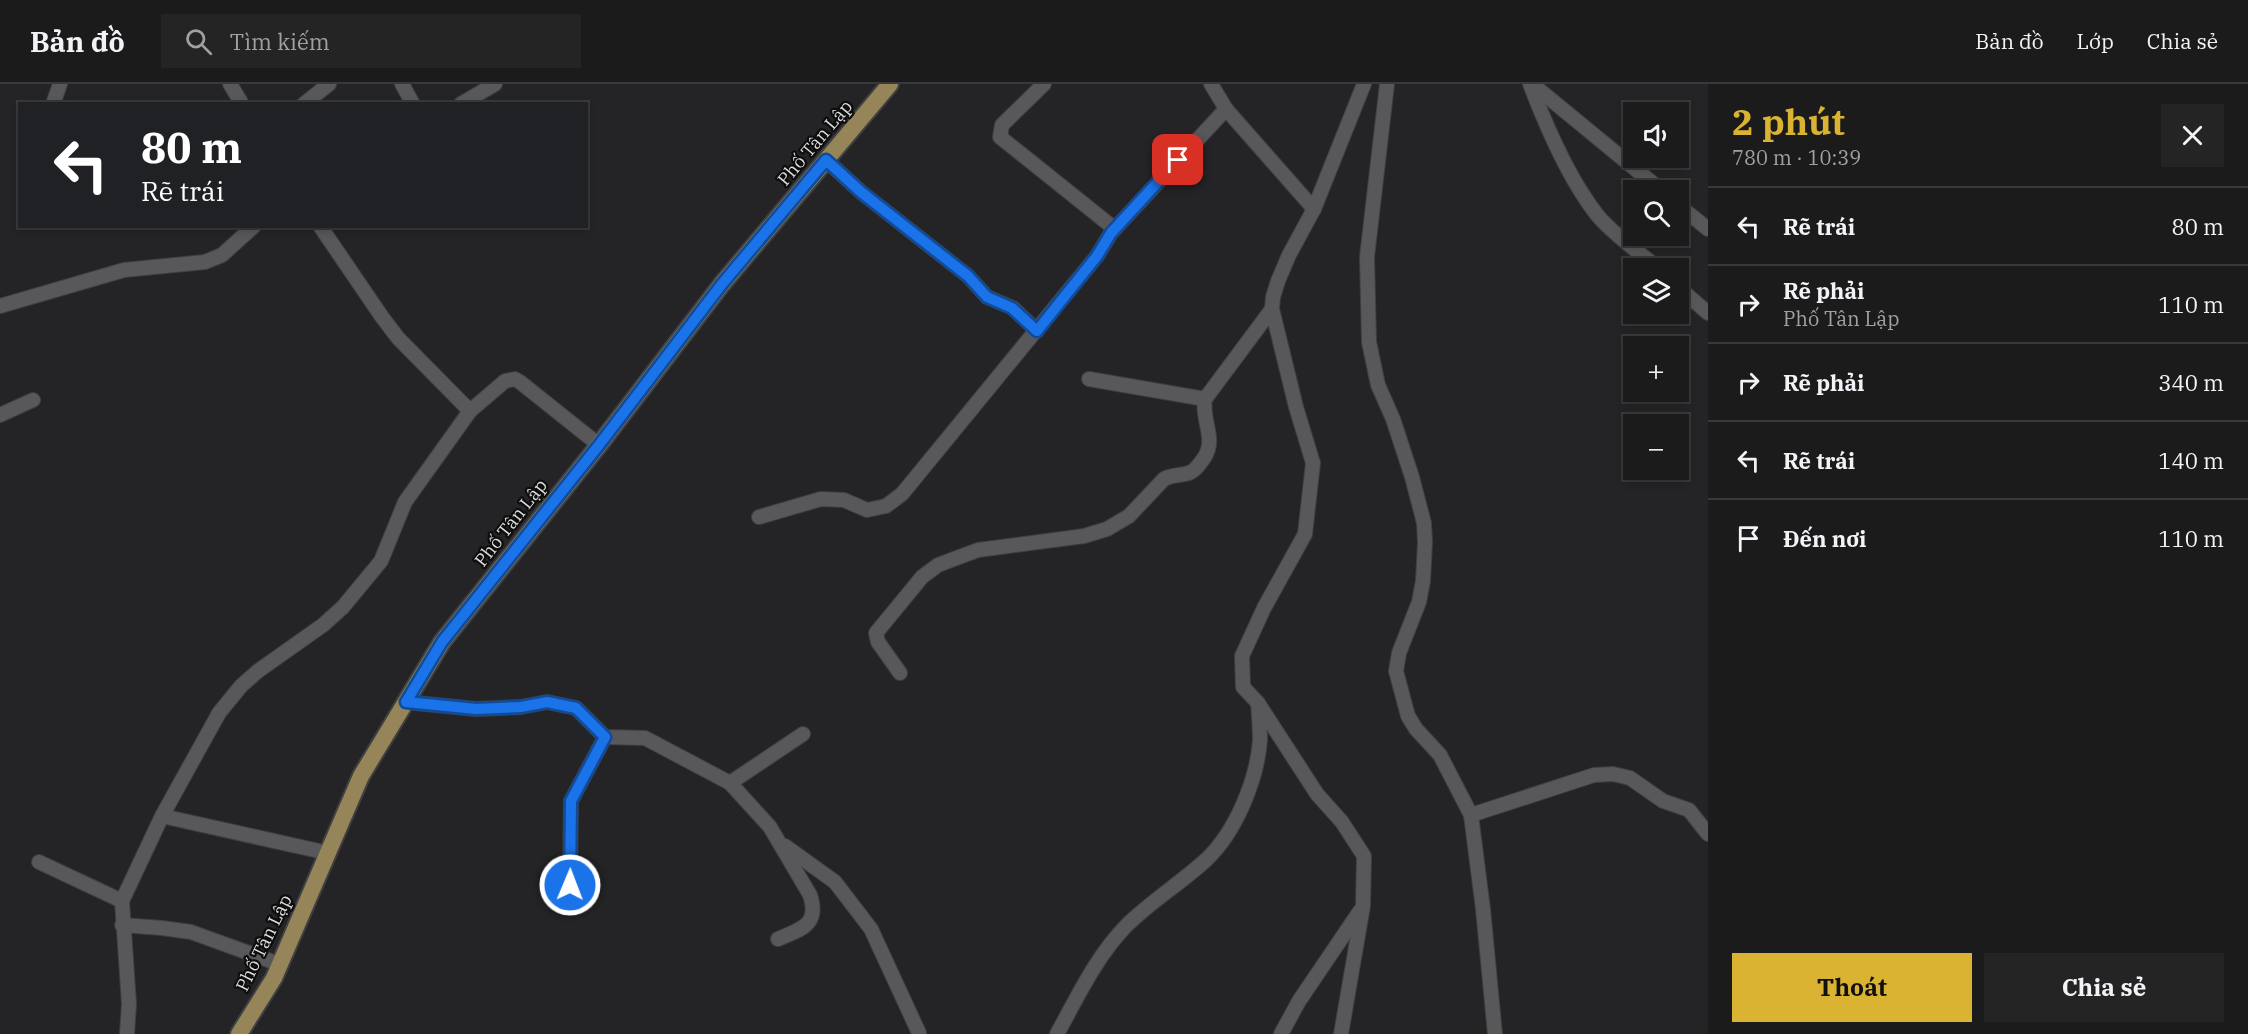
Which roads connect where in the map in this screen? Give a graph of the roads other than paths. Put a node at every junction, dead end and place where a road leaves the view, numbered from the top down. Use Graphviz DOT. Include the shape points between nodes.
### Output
graph roads {
  1 [pos="60,84"];
  2 [pos="230,84"];
  3 [pos="329,84"];
  4 [pos="402,84"];
  5 [pos="495,84"];
  6 [pos="890,84"];
  7 [pos="1044,84"];
  8 [pos="1211,84"];
  9 [pos="1387,84"];
  10 [pos="1531,84"];
  11 [pos="1358,87"];
  12 [pos="54,102"];
  13 [pos="241,102"];
  14 [pos="306,102"];
  15 [pos="412,102"];
  16 [pos="464,102"];
  17 [pos="1226,109"];
  18 [pos="826,160"];
  19 [pos="1649,180"];
  20 [pos="1314,209"];
  21 [pos="1689,214"];
  22 [pos="252,228"];
  23 [pos="321,228"];
  24 [pos="1115,229"];
  25 [pos="1708,229"];
  26 [pos="1646,258"];
  27 [pos="1689,297"];
  28 [pos="0,306"];
  29 [pos="1272,309"];
  30 [pos="1708,313"];
  31 [pos="1037,331"];
  32 [pos="1089,379"];
  33 [pos="1205,399"];
  34 [pos="33,400"];
  35 [pos="470,411"];
  36 [pos="0,415"];
  37 [pos="599,445"];
  38 [pos="759,517"];
  39 [pos="900,673"];
  40 [pos="406,702"];
  41 [pos="1258,703"];
  42 [pos="803,734"];
  43 [pos="605,737"];
  44 [pos="730,783"];
  45 [pos="1471,814"];
  46 [pos="162,816"];
  47 [pos="1708,834"];
  48 [pos="781,843"];
  49 [pos="328,853"];
  50 [pos="39,862"];
  51 [pos="570,885"];
  52 [pos="122,900"];
  53 [pos="1363,906"];
  54 [pos="122,926"];
  55 [pos="778,939"];
  56 [pos="279,964"];
  57 [pos="919,1033"];
  58 [pos="127,1034"];
  59 [pos="238,1034"];
  60 [pos="1057,1034"];
  61 [pos="1281,1034"];
  62 [pos="1341,1034"];
  63 [pos="1495,1034"];
  1 -- 12 [label="street"];
  2 -- 13 [label="street"];
  3 -- 14 [label="street"];
  4 -- 15 [label="street"];
  5 -- 16 [label="street"];
  6 -- 18 [label="main road, Phố Tân Lập"];
  7 -- 24 [label="street" via="1002,125 1000,137"];
  8 -- 17 [label="street"];
  9 -- 45 [label="street" via="1367,257 1369,342 1378,386 1418,496 1425,550 1419,602 1396,671 1408,716 1440,755"];
  10 -- 19 [label="street"];
  10 -- 26 [label="street" via="1545,122 1578,186 1599,217"];
  11 -- 20 [label="street"];
  17 -- 20 [label="street"];
  17 -- 24 [label="street"];
  18 -- 31 [label="street" via="968,276 987,297 1012,308"];
  18 -- 37 [label="main road, Phố Tân Lập" via="722,284"];
  20 -- 29 [label="street" via="1278,281"];
  21 -- 25 [label="street"];
  22 -- 28 [label="street" via="222,255 205,262 124,270"];
  23 -- 35 [label="street" via="398,338"];
  24 -- 31 [label="street"];
  27 -- 30 [label="street"];
  29 -- 33 [label="street"];
  29 -- 41 [label="street" via="1313,463 1305,534 1242,656 1244,687"];
  31 -- 38 [label="street" via="902,494 886,506 867,510 844,500 821,499"];
  32 -- 33 [label="street"];
  33 -- 39 [label="street" via="1210,441 1207,453 1193,471 1164,479 1118,524 1084,536 964,554 930,570 876,633"];
  34 -- 36 [label="street"];
  35 -- 37 [label="street" via="505,381 514,379"];
  35 -- 46 [label="street" via="405,502 373,572 333,617 258,671 230,698"];
  37 -- 40 [label="main road, Phố Tân Lập" via="442,642"];
  40 -- 43 [label="street" via="476,709 547,702 576,708"];
  40 -- 49 [label="main road, Phố Tân Lập" via="361,776"];
  41 -- 53 [label="street" via="1317,794 1342,822 1364,856"];
  41 -- 60 [label="street" via="1259,746 1248,791 1233,828 1206,860 1144,910 1112,942 1091,971"];
  42 -- 44 [label="street"];
  43 -- 44 [label="street" via="645,738"];
  43 -- 51 [label="street" via="571,801"];
  44 -- 48 [label="street"];
  45 -- 47 [label="street" via="1594,775 1613,774 1630,778 1663,801 1689,810"];
  45 -- 63 [label="street"];
  46 -- 49 [label="street"];
  46 -- 52 [label="street"];
  48 -- 55 [label="street" via="813,906 809,923 803,929"];
  48 -- 57 [label="street" via="835,882 871,929"];
  49 -- 56 [label="main road, Phố Tân Lập"];
  50 -- 52 [label="street"];
  52 -- 54 [label="street"];
  53 -- 61 [label="street" via="1299,1000"];
  53 -- 62 [label="street"];
  54 -- 56 [label="street" via="191,932"];
  54 -- 58 [label="street" via="129,1004"];
  56 -- 59 [label="main road, Phố Tân Lập"];
}
